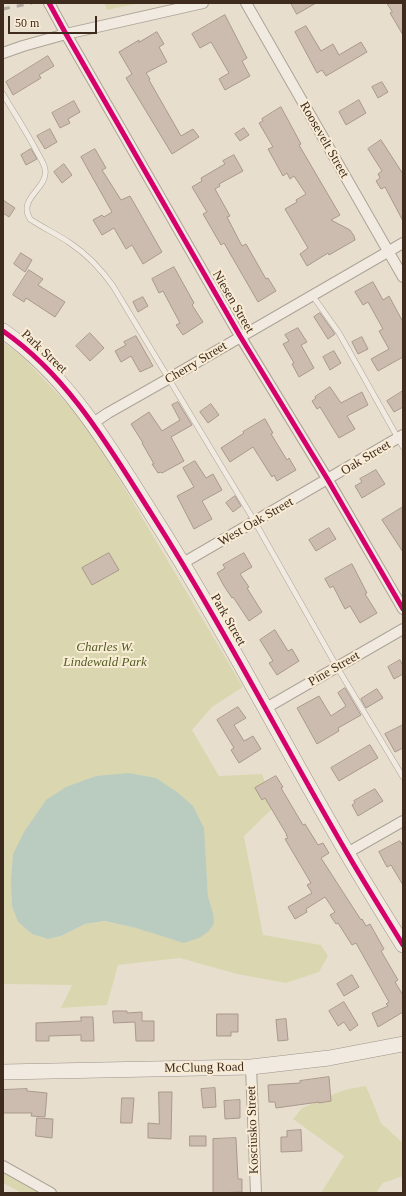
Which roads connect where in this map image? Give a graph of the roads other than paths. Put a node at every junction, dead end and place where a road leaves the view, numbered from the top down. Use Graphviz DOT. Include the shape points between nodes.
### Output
graph roads {
  1 [pos="49,3"];
  2 [pos="204,3"];
  3 [pos="246,3"];
  4 [pos="66,34"];
  5 [pos="3,53"];
  6 [pos="3,94"];
  7 [pos="403,242"];
  8 [pos="388,251"];
  9 [pos="403,277"];
  10 [pos="312,295"];
  11 [pos="3,331"];
  12 [pos="240,336"];
  13 [pos="168,379"];
  14 [pos="94,423"];
  15 [pos="401,440"];
  16 [pos="328,480"];
  17 [pos="255,522"];
  18 [pos="183,563"];
  19 [pos="403,609"];
  20 [pos="403,629"];
  21 [pos="337,667"];
  22 [pos="266,708"];
  23 [pos="403,777"];
  24 [pos="403,821"];
  25 [pos="347,853"];
  26 [pos="403,945"];
  27 [pos="403,1044"];
  28 [pos="251,1067"];
  29 [pos="3,1072"];
  30 [pos="3,1166"];
  31 [pos="51,1193"];
  32 [pos="256,1193"];
  1 -- 4 [label="street, Niesen Street"];
  2 -- 4 [label="street"];
  3 -- 8 [label="street, Roosevelt Street"];
  4 -- 5 [label="street"];
  4 -- 12 [label="street, Niesen Street"];
  6 -- 13 [label="lane" via="46,170 44,180 26,208 27,214 30,219 70,243 102,270"];
  7 -- 8 [label="street, Cherry Street"];
  8 -- 9 [label="street, Roosevelt Street"];
  8 -- 10 [label="street, Cherry Street"];
  10 -- 12 [label="street, Cherry Street"];
  10 -- 15 [label="lane" via="339,333"];
  11 -- 14 [label="street, Park Street" via="17,340 51,371"];
  12 -- 13 [label="street, Cherry Street"];
  12 -- 16 [label="street, Niesen Street"];
  13 -- 14 [label="street, Cherry Street"];
  13 -- 17 [label="lane"];
  14 -- 18 [label="street, Park Street"];
  15 -- 16 [label="street, Oak Street"];
  16 -- 17 [label="street, West Oak Street"];
  16 -- 19 [label="street, Niesen Street"];
  17 -- 18 [label="street, West Oak Street"];
  17 -- 21 [label="lane"];
  18 -- 22 [label="street, Park Street"];
  20 -- 21 [label="street, Pine Street"];
  21 -- 22 [label="street, Pine Street"];
  21 -- 23 [label="lane"];
  22 -- 25 [label="street, Park Street"];
  24 -- 25 [label="street"];
  25 -- 26 [label="street, Park Street"];
  27 -- 28 [label="street, McClung Road" via="329,1058"];
  28 -- 29 [label="street, McClung Road"];
  28 -- 32 [label="street, Kosciusko Street"];
  30 -- 31 [label="street"];
}
